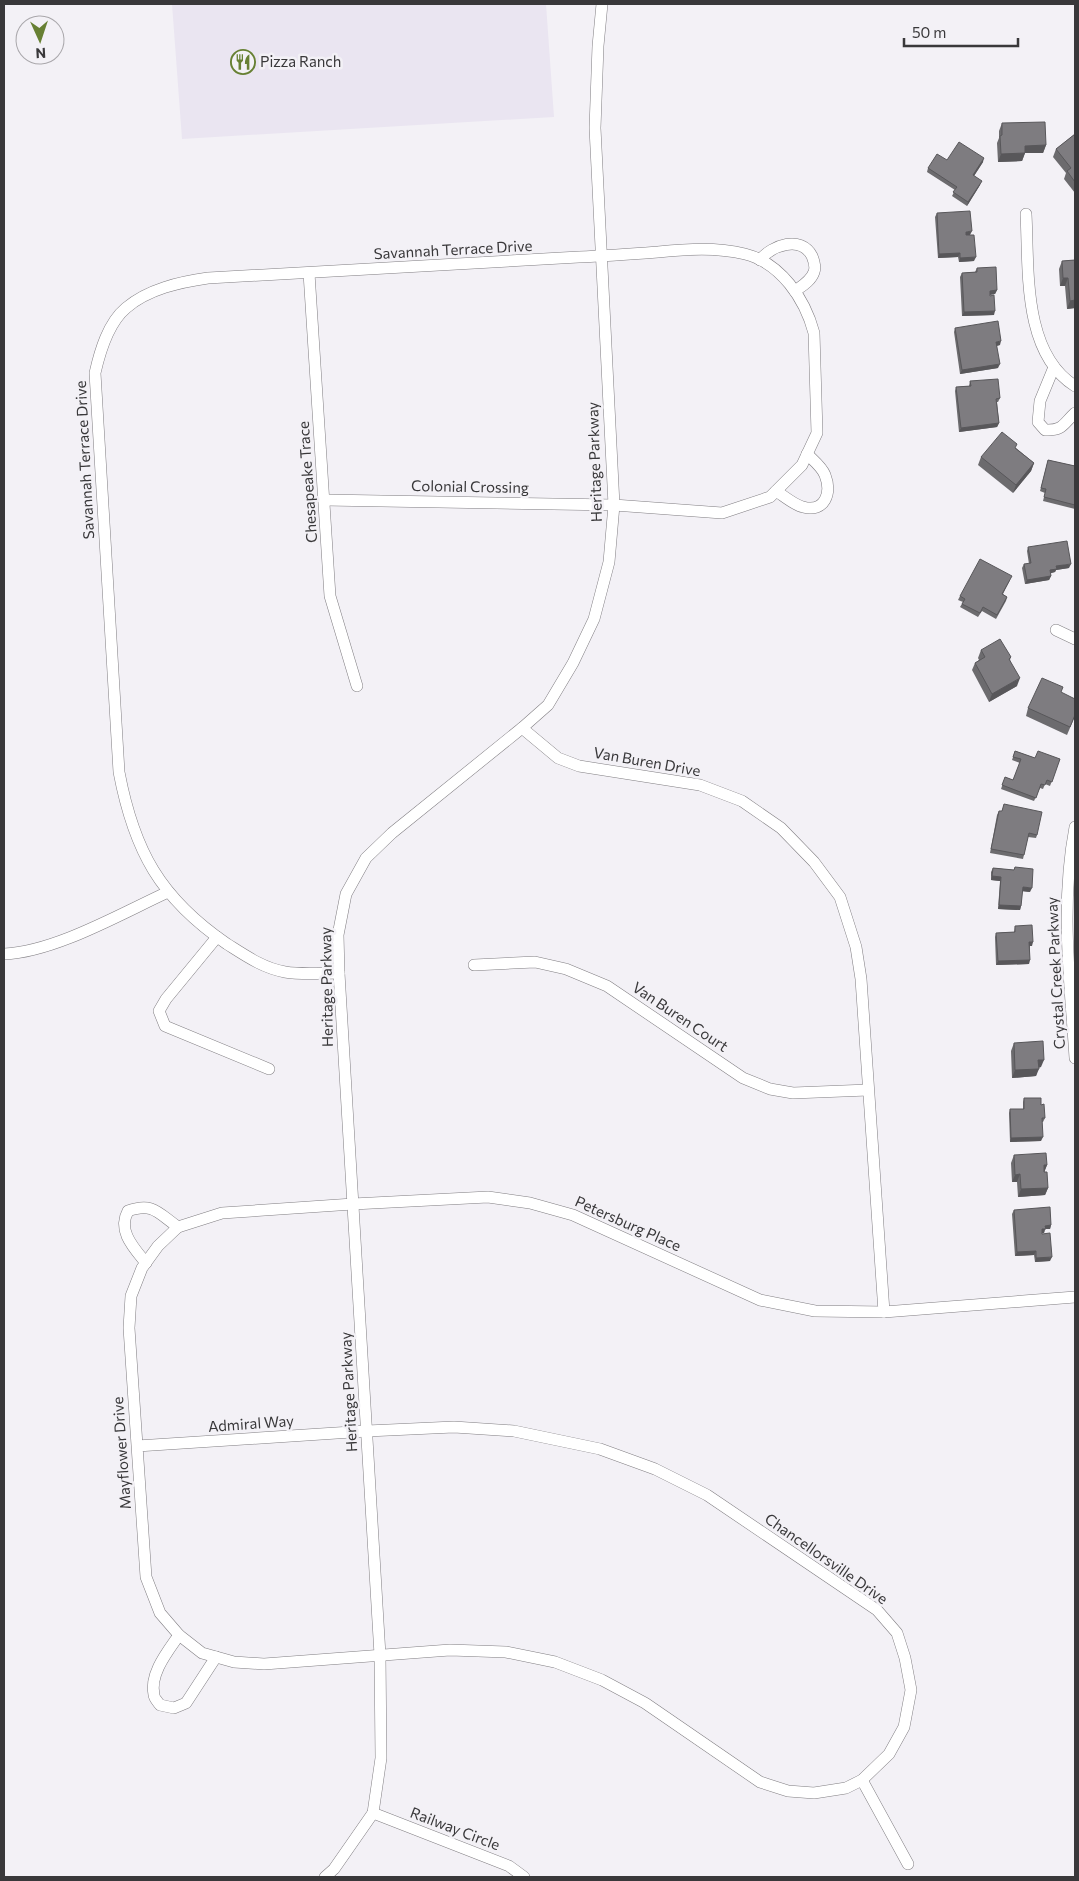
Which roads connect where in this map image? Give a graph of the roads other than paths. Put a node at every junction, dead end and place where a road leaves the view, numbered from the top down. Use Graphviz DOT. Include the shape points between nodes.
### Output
graph roads {
  1 [pos="602,4"];
  2 [pos="1026,214"];
  3 [pos="601,256"];
  4 [pos="760,260"];
  5 [pos="309,273"];
  6 [pos="795,291"];
  7 [pos="1054,367"];
  8 [pos="1075,386"];
  9 [pos="1075,413"];
  10 [pos="807,454"];
  11 [pos="776,491"];
  12 [pos="325,500"];
  13 [pos="614,505"];
  14 [pos="1056,630"];
  15 [pos="1075,639"];
  16 [pos="357,686"];
  17 [pos="522,728"];
  18 [pos="1075,827"];
  19 [pos="168,892"];
  20 [pos="217,937"];
  21 [pos="4,954"];
  22 [pos="474,965"];
  23 [pos="339,973"];
  24 [pos="1075,1058"];
  25 [pos="269,1070"];
  26 [pos="868,1090"];
  27 [pos="353,1204"];
  28 [pos="178,1227"];
  29 [pos="146,1263"];
  30 [pos="1075,1297"];
  31 [pos="884,1312"];
  32 [pos="367,1431"];
  33 [pos="137,1446"];
  34 [pos="179,1635"];
  35 [pos="380,1655"];
  36 [pos="216,1657"];
  37 [pos="862,1780"];
  38 [pos="373,1813"];
  39 [pos="908,1864"];
  40 [pos="325,1877"];
  41 [pos="524,1877"];
  1 -- 3 [label="street, Heritage Parkway" via="595,128"];
  2 -- 7 [label="street" via="1033,318"];
  3 -- 4 [label="street, Savannah Terrace Drive" via="709,248 747,254"];
  3 -- 5 [label="street, Savannah Terrace Drive"];
  3 -- 13 [label="street, Heritage Parkway"];
  4 -- 6 [label="street, Savannah Terrace Drive" via="779,273"];
  4 -- 6 [label="street" via="774,248 788,244 801,245 810,251 815,271"];
  5 -- 12 [label="street, Chesapeake Trace"];
  5 -- 19 [label="street, Savannah Terrace Drive" via="208,278 175,283 125,308 111,327 100,351 95,373 119,772 126,808 139,845"];
  6 -- 10 [label="street, Savannah Terrace Drive" via="810,318 814,333 817,433"];
  7 -- 8 [label="street"];
  7 -- 9 [label="street" via="1040,401 1038,422 1045,430 1056,431"];
  10 -- 11 [label="street, Colonial Crossing" via="802,465"];
  10 -- 11 [label="street" via="825,473 828,490 824,503 815,509 802,507"];
  11 -- 13 [label="street, Colonial Crossing" via="770,497 722,513"];
  12 -- 13 [label="street, Colonial Crossing"];
  12 -- 16 [label="street, Chesapeake Trace" via="330,596"];
  13 -- 17 [label="street, Heritage Parkway" via="609,562 594,619 548,704"];
  14 -- 15 [label="street"];
  17 -- 23 [label="street, Heritage Parkway" via="392,833 366,858 346,894 338,935"];
  17 -- 26 [label="street, Van Buren Drive" via="558,758 579,766 700,785 742,801 781,828 814,862 840,897 856,947"];
  18 -- 24 [label="street, Crystal Creek Parkway" via="1068,873 1066,933"];
  19 -- 20 [label="street, Savannah Terrace Drive" via="186,912"];
  19 -- 21 [label="street" via="62,940 37,949"];
  20 -- 23 [label="street, Savannah Terrace Drive" via="252,961 286,972"];
  20 -- 25 [label="street" via="159,1011 165,1026"];
  22 -- 26 [label="street, Van Buren Court" via="535,962 566,969 608,986 743,1078 770,1089 793,1093"];
  23 -- 27 [label="street, Heritage Parkway"];
  26 -- 31 [label="street"];
  27 -- 28 [label="street, Mayflower Drive" via="222,1213"];
  27 -- 31 [label="street, Petersburg Place" via="488,1197 530,1203 573,1215 760,1300 815,1311"];
  27 -- 32 [label="street, Heritage Parkway"];
  28 -- 29 [label="street, Mayflower Drive"];
  28 -- 29 [label="street" via="154,1209 141,1206 128,1211 124,1219 125,1234"];
  29 -- 33 [label="street, Mayflower Drive" via="131,1296 128,1328"];
  30 -- 31 [label="street, Petersburg Place"];
  32 -- 33 [label="street, Admiral Way"];
  32 -- 35 [label="street, Heritage Parkway"];
  32 -- 37 [label="street, Chancellorsville Drive" via="454,1427 514,1431 600,1449 707,1495 877,1610 897,1634 906,1658 911,1690 904,1728 889,1754"];
  33 -- 34 [label="street, Mayflower Drive" via="146,1577 160,1613"];
  34 -- 36 [label="street, Mayflower Drive" via="202,1653"];
  34 -- 36 [label="street" via="160,1663 155,1677 154,1696 160,1705 174,1708 186,1703"];
  35 -- 36 [label="street, Mayflower Drive" via="264,1664"];
  35 -- 37 [label="street, Chancellorsville Drive" via="450,1650 506,1652 555,1662 602,1680 646,1704 760,1782 788,1791 814,1792 846,1788"];
  35 -- 38 [label="street, Heritage Parkway" via="381,1758"];
  37 -- 39 [label="street"];
  38 -- 40 [label="street, Heritage Parkway"];
  38 -- 41 [label="street, Railway Circle" via="509,1866"];
}
